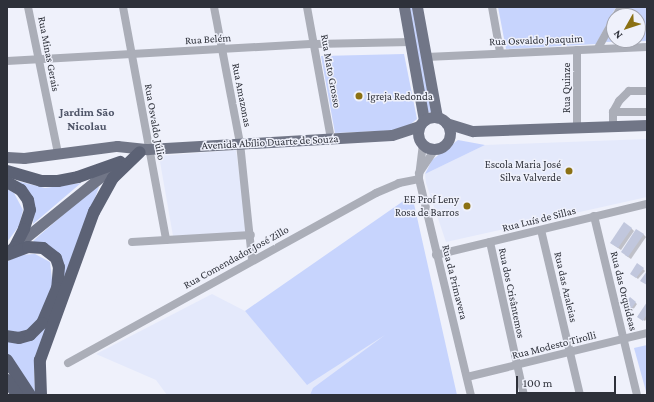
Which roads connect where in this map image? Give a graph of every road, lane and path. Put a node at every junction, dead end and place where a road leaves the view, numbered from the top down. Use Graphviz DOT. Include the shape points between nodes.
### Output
graph roads {
  1 [pos="28,7"];
  2 [pos="123,7"];
  3 [pos="214,7"];
  4 [pos="308,7"];
  5 [pos="404,7"];
  6 [pos="417,7"];
  7 [pos="492,7"];
  8 [pos="606,34"];
  9 [pos="411,42"];
  10 [pos="315,44"];
  11 [pos="647,47"];
  12 [pos="598,48"];
  13 [pos="221,49"];
  14 [pos="577,50"];
  15 [pos="500,52"];
  16 [pos="132,55"];
  17 [pos="426,57"];
  18 [pos="38,59"];
  19 [pos="7,61"];
  20 [pos="647,91"];
  21 [pos="613,112"];
  22 [pos="647,112"];
  23 [pos="442,120"];
  24 [pos="422,124"];
  25 [pos="647,125"];
  26 [pos="613,126"];
  27 [pos="577,127"];
  28 [pos="473,131"];
  29 [pos="392,135"];
  30 [pos="331,139"];
  31 [pos="448,139"];
  32 [pos="421,142"];
  33 [pos="240,143"];
  34 [pos="436,148"];
  35 [pos="144,151"];
  36 [pos="58,153"];
  37 [pos="7,157"];
  38 [pos="120,162"];
  39 [pos="7,171"];
  40 [pos="419,176"];
  41 [pos="7,182"];
  42 [pos="647,204"];
  43 [pos="594,216"];
  44 [pos="541,230"];
  45 [pos="251,235"];
  46 [pos="166,240"];
  47 [pos="132,242"];
  48 [pos="490,242"];
  49 [pos="10,252"];
  50 [pos="436,255"];
  51 [pos="252,260"];
  52 [pos="647,333"];
  53 [pos="7,336"];
  54 [pos="624,338"];
  55 [pos="570,353"];
  56 [pos="7,360"];
  57 [pos="68,363"];
  58 [pos="516,365"];
  59 [pos="467,377"];
  60 [pos="7,380"];
  61 [pos="18,395"];
  62 [pos="30,395"];
  63 [pos="41,395"];
  64 [pos="471,395"];
  65 [pos="524,395"];
  66 [pos="580,395"];
  67 [pos="637,395"];
  1 -- 18 [label="street, Rua Minas Gerais"];
  2 -- 16 [label="street, Rua Osvaldo Júlio"];
  3 -- 13 [label="street, Rua Amazonas"];
  4 -- 10 [label="street, Rua Mato Grosso"];
  5 -- 9 [label="main road"];
  6 -- 17 [label="main road"];
  7 -- 15 [label="street"];
  8 -- 12 [label="street"];
  9 -- 10 [label="street, Rua Belém"];
  9 -- 24 [label="main road"];
  10 -- 13 [label="street, Rua Belém"];
  10 -- 30 [label="street, Rua Mato Grosso"];
  11 -- 12 [label="street, Rua Osvaldo Joaquim"];
  12 -- 14 [label="street, Rua Osvaldo Joaquim"];
  13 -- 16 [label="street, Rua Belém"];
  13 -- 33 [label="street, Rua Amazonas"];
  14 -- 15 [label="street, Rua Osvaldo Joaquim"];
  14 -- 27 [label="street, Rua Quinze"];
  15 -- 17 [label="street, Rua Osvaldo Joaquim"];
  16 -- 18 [label="street, Rua Belém"];
  16 -- 35 [label="street, Rua Osvaldo Júlio"];
  17 -- 23 [label="main road"];
  18 -- 19 [label="street, Rua Belém"];
  18 -- 36 [label="street, Rua Minas Gerais"];
  20 -- 21 [label="street" via="629,91"];
  21 -- 22 [label="street"];
  21 -- 26 [label="street"];
  23 -- 24 [label="main road"];
  23 -- 28 [label="main road"];
  23 -- 31 [label="main road" via="449,128"];
  24 -- 29 [label="main road, Avenida Abílio Duarte de Souza"];
  24 -- 32 [label="main road"];
  25 -- 26 [label="main road"];
  26 -- 27 [label="main road"];
  27 -- 28 [label="main road"];
  28 -- 31 [label="main road"];
  29 -- 30 [label="main road, Avenida Abílio Duarte de Souza"];
  29 -- 32 [label="main road, Avenida Abílio Duarte de Souza"];
  30 -- 33 [label="main road, Avenida Abílio Duarte de Souza"];
  31 -- 34 [label="main road" via="443,146"];
  32 -- 34 [label="main road"];
  32 -- 40 [label="street, Rua da Primavera"];
  33 -- 35 [label="main road, Avenida Abílio Duarte de Souza"];
  33 -- 45 [label="street, Rua Amazonas"];
  34 -- 40 [label="street"];
  35 -- 36 [label="main road" via="117,146"];
  35 -- 38 [label="main road"];
  35 -- 46 [label="street, Rua Osvaldo Júlio"];
  35 -- 63 [label="highway" via="113,178 94,212 40,360"];
  36 -- 37 [label="main road"];
  38 -- 39 [label="highway" via="78,178 58,181 41,181"];
  38 -- 49 [label="main road"];
  40 -- 50 [label="street, Rua da Primavera"];
  40 -- 51 [label="street, Rua Comendador José Zillo" via="376,194"];
  41 -- 49 [label="highway" via="21,190 28,200 30,210 29,220"];
  42 -- 43 [label="street, Rua Luís de Sillas"];
  43 -- 44 [label="street, Rua Luís de Sillas"];
  43 -- 54 [label="street, Rua das Orquídeas"];
  44 -- 48 [label="street, Rua Luís de Sillas"];
  44 -- 55 [label="street, Rua das Azaleias"];
  45 -- 46 [label="street"];
  45 -- 51 [label="street, Rua Amazonas"];
  46 -- 47 [label="street"];
  48 -- 50 [label="street, Rua Luís de Sillas"];
  48 -- 58 [label="street, Rua dos Crisântemos"];
  49 -- 53 [label="highway" via="28,247 42,248 56,258 59,267 57,288 42,323 24,338"];
  50 -- 59 [label="street, Rua da Primavera"];
  51 -- 57 [label="street, Rua Comendador José Zillo"];
  52 -- 54 [label="street, Rua Modesto Tirolli"];
  54 -- 55 [label="street, Rua Modesto Tirolli"];
  54 -- 67 [label="street, Rua das Orquídeas"];
  55 -- 58 [label="street, Rua Modesto Tirolli"];
  55 -- 66 [label="street, Rua das Azaleias"];
  56 -- 62 [label="highway"];
  58 -- 59 [label="street, Rua Modesto Tirolli"];
  58 -- 65 [label="street, Rua dos Crisântemos"];
  59 -- 64 [label="street, Rua da Primavera"];
  60 -- 61 [label="highway"];
}
